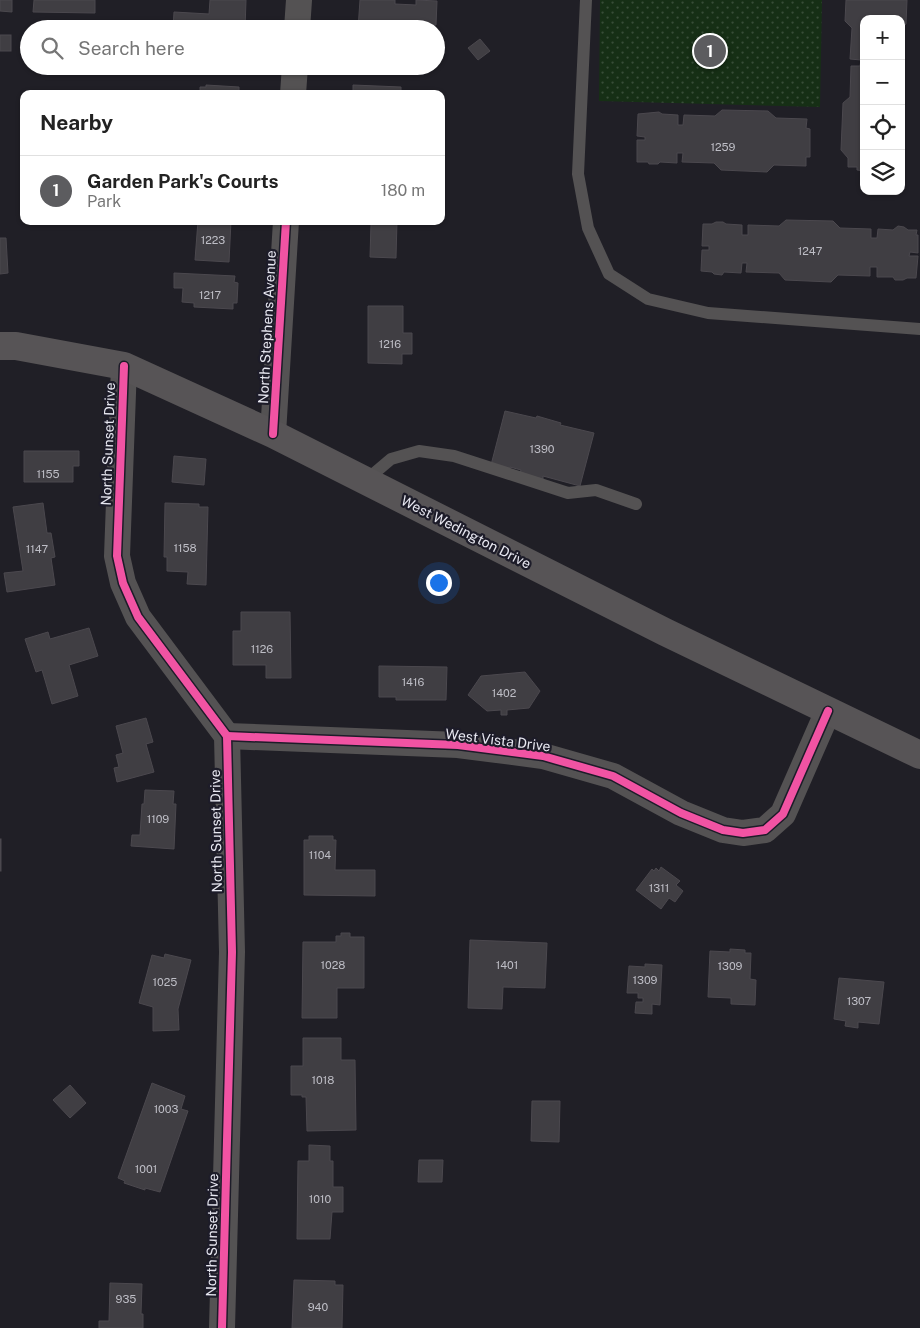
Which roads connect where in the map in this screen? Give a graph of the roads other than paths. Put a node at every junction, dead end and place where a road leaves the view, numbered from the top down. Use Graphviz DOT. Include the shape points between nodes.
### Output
graph roads {
  1 [pos="299,0"];
  2 [pos="586,0"];
  3 [pos="298,20"];
  4 [pos="294,75"];
  5 [pos="293,90"];
  6 [pos="286,225"];
  7 [pos="920,329"];
  8 [pos="0,346"];
  9 [pos="124,366"];
  10 [pos="273,434"];
  11 [pos="365,480"];
  12 [pos="636,504"];
  13 [pos="828,711"];
  14 [pos="227,736"];
  15 [pos="920,755"];
  16 [pos="222,1328"];
  1 -- 3 [label="street"];
  2 -- 7 [label="lane" via="578,174 588,228 609,274 648,299 708,313"];
  4 -- 5 [label="street"];
  6 -- 10 [label="street, North Stephens Avenue"];
  8 -- 9 [label="main road, West Wedington Drive" via="16,346"];
  9 -- 10 [label="main road, West Wedington Drive"];
  9 -- 14 [label="street, North Sunset Drive" via="117,556 123,583 138,617"];
  10 -- 11 [label="main road, West Wedington Drive"];
  11 -- 12 [label="lane" via="391,459 419,451 454,456 568,493 596,490"];
  11 -- 13 [label="main road, West Wedington Drive"];
  13 -- 14 [label="street, West Vista Drive" via="783,814 765,830 743,833 723,830 680,814 613,776 543,756 458,745"];
  13 -- 15 [label="main road, West Wedington Drive"];
  14 -- 16 [label="street, North Sunset Drive" via="232,952"];
}
